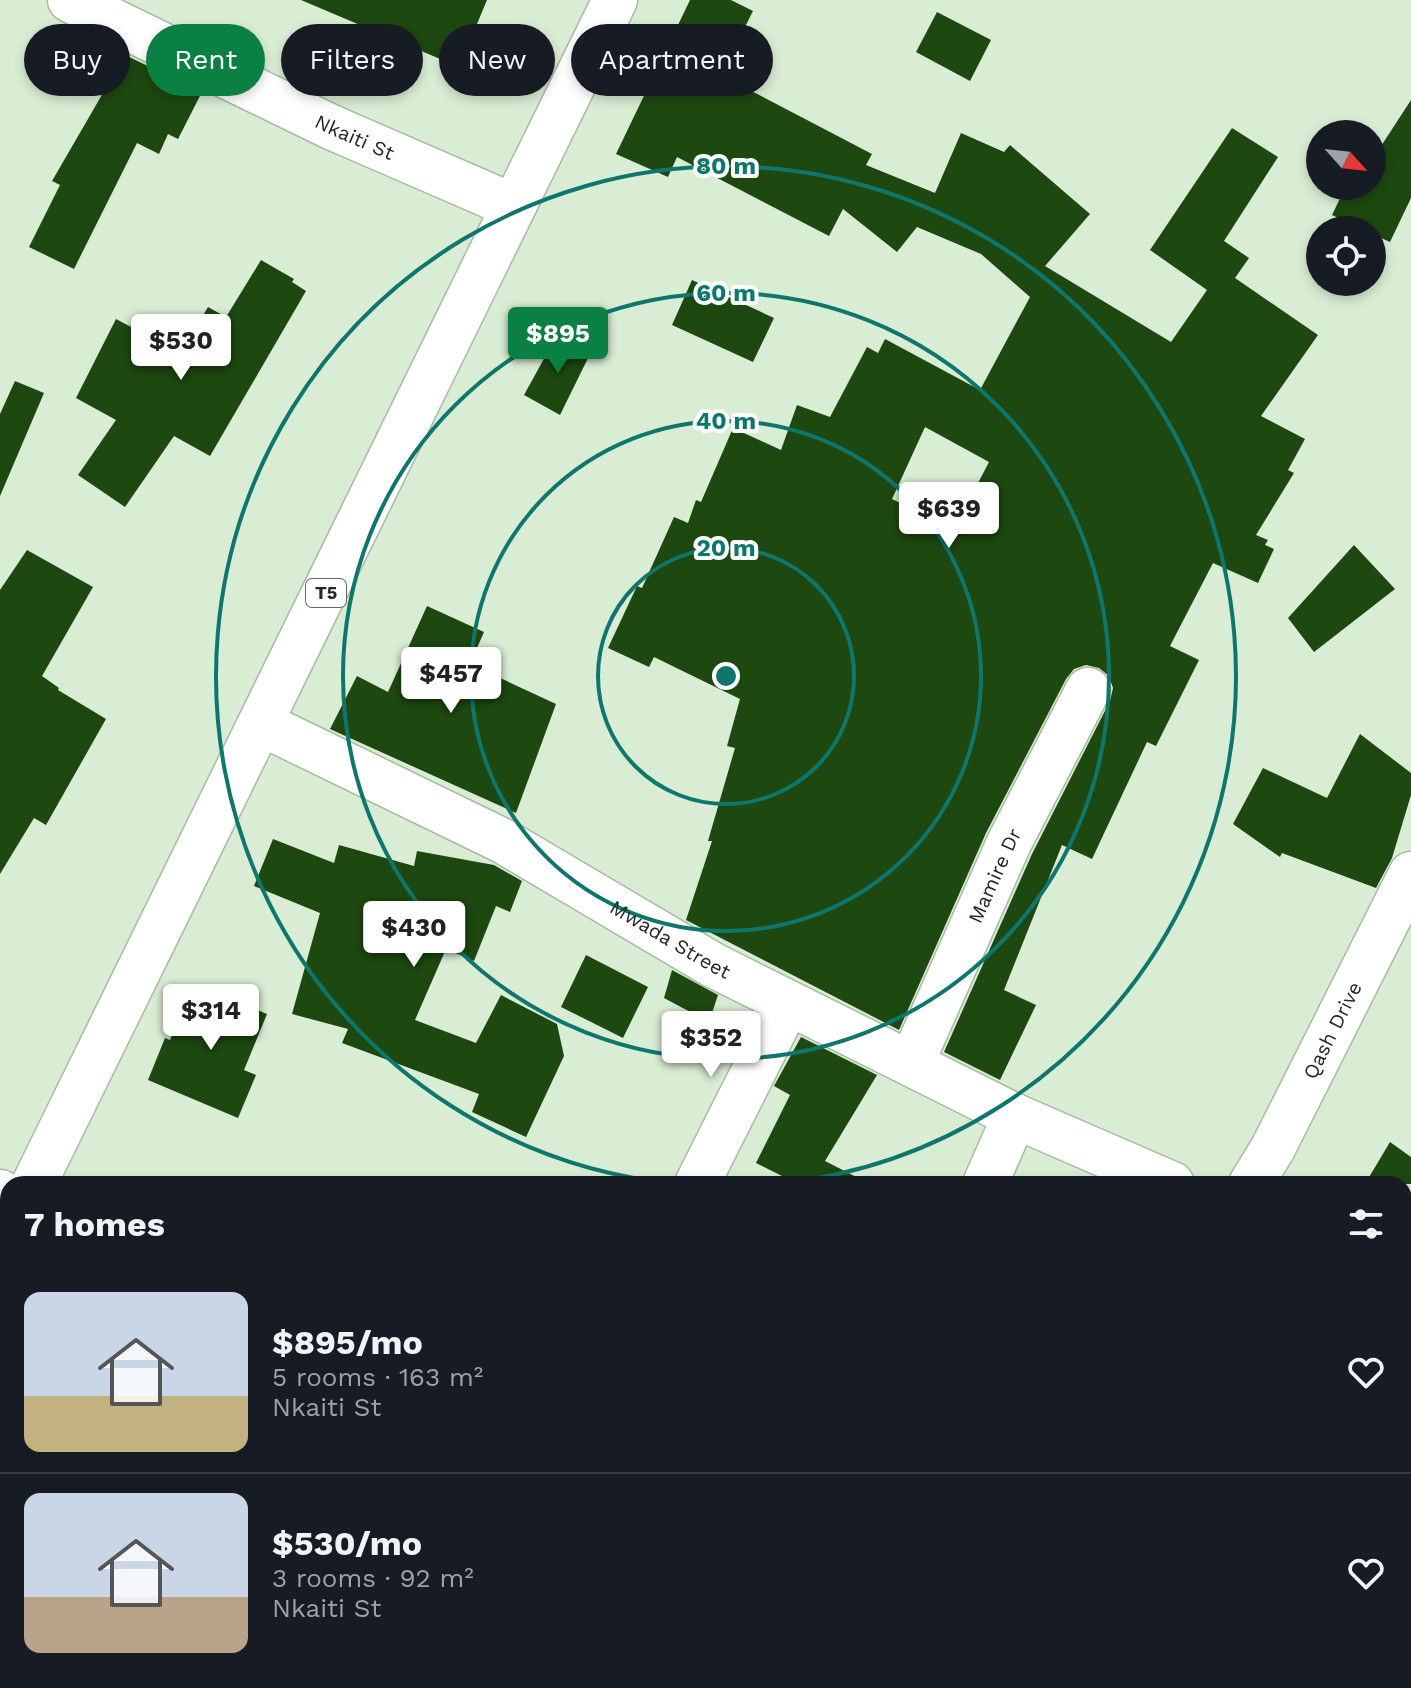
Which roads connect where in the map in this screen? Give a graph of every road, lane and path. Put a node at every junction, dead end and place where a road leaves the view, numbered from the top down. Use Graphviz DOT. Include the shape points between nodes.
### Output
graph roads {
  1 [pos="70,0"];
  2 [pos="615,0"];
  3 [pos="513,206"];
  4 [pos="1088,690"];
  5 [pos="262,724"];
  6 [pos="1411,874"];
  7 [pos="788,1003"];
  8 [pos="911,1064"];
  9 [pos="1015,1116"];
  10 [pos="38,1176"];
  11 [pos="701,1176"];
  12 [pos="989,1176"];
  13 [pos="1154,1176"];
  14 [pos="1256,1176"];
  1 -- 3 [label="main road, Nkaiti St" via="331,127"];
  2 -- 3 [label="main road, T5"];
  3 -- 5 [label="main road, T5"];
  4 -- 8 [label="main road, Mamire Dr" via="1009,843"];
  5 -- 7 [label="main road, Mwada Street" via="503,841 713,965"];
  5 -- 10 [label="main road, T5"];
  6 -- 14 [label="main road, Qash Drive"];
  7 -- 8 [label="main road, Mwada Street"];
  7 -- 11 [label="main road"];
  8 -- 9 [label="main road, Mwada Street"];
  9 -- 12 [label="main road"];
  9 -- 13 [label="main road, Mwada Street"];
}
